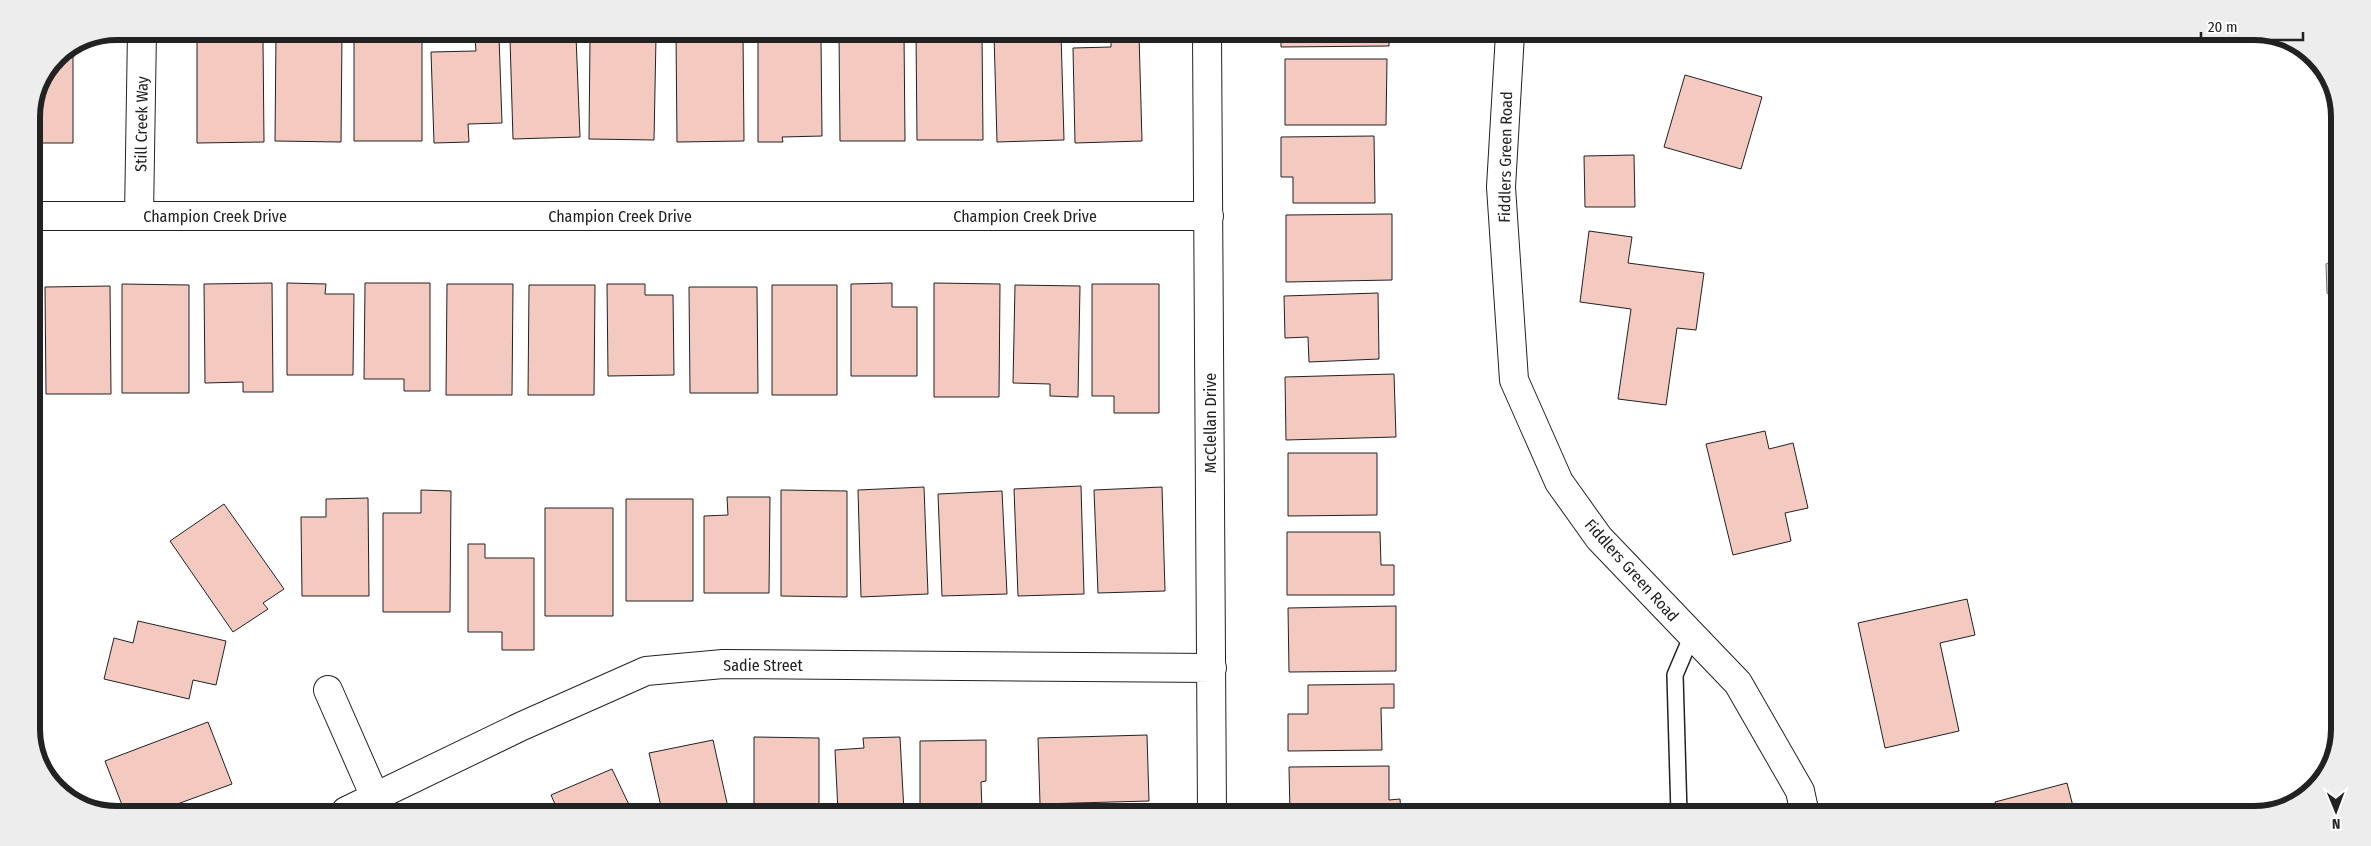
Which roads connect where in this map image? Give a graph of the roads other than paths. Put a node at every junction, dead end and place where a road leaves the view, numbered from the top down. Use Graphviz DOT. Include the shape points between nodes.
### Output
graph roads {
  1 [pos="142,40"];
  2 [pos="1207,40"];
  3 [pos="1510,40"];
  4 [pos="40,216"];
  5 [pos="140,216"];
  6 [pos="1209,216"];
  7 [pos="1692,635"];
  8 [pos="1212,668"];
  9 [pos="328,690"];
  10 [pos="375,797"];
  11 [pos="356,806"];
  12 [pos="1212,806"];
  13 [pos="1680,806"];
  14 [pos="1803,806"];
  1 -- 5 [label="street, Still Creek Way"];
  2 -- 6 [label="street, McClellan Drive"];
  3 -- 7 [label="street, Fiddlers Green Road" via="1502,187 1514,380 1559,482 1599,538"];
  4 -- 5 [label="street, Champion Creek Drive"];
  5 -- 6 [label="street, Champion Creek Drive"];
  6 -- 8 [label="street, McClellan Drive"];
  7 -- 13 [label="lane" via="1675,676"];
  7 -- 14 [label="street, Fiddlers Green Road" via="1738,683 1800,791"];
  8 -- 10 [label="street, Sadie Street" via="723,664 646,671"];
  8 -- 12 [label="street, McClellan Drive"];
  9 -- 10 [label="street"];
  10 -- 11 [label="street, Sadie Street"];
}
